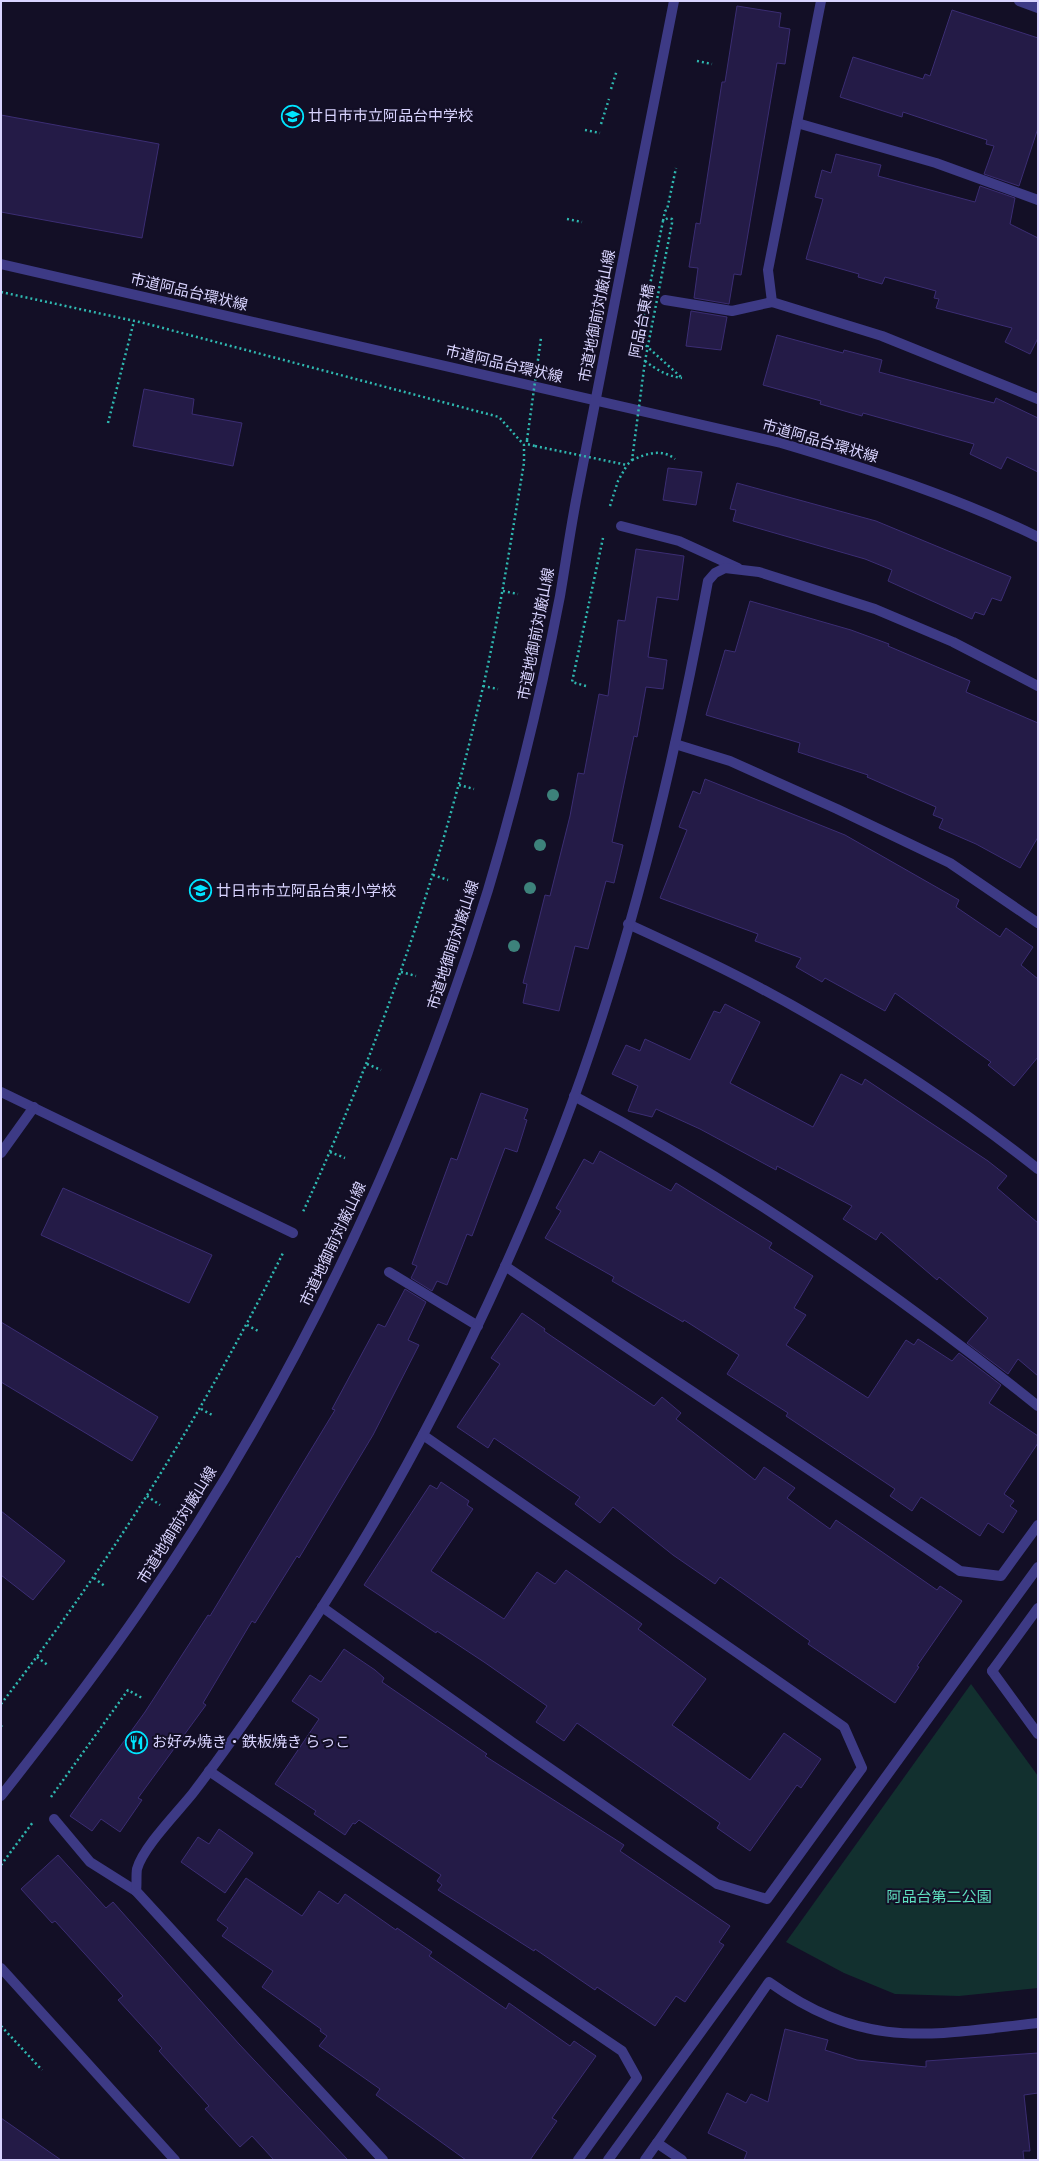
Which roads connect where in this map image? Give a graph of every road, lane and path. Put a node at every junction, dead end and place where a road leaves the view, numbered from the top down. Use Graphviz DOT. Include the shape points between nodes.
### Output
graph roads {
  1 [pos="674,1"];
  2 [pos="821,1"];
  3 [pos="1019,1"];
  4 [pos="1038,8"];
  5 [pos="697,61"];
  6 [pos="712,64"];
  7 [pos="617,70"];
  8 [pos="611,90"];
  9 [pos="609,99"];
  10 [pos="797,123"];
  11 [pos="601,124"];
  12 [pos="585,130"];
  13 [pos="600,134"];
  14 [pos="676,168"];
  15 [pos="1038,200"];
  16 [pos="567,219"];
  17 [pos="663,221"];
  18 [pos="582,222"];
  19 [pos="1,264"];
  20 [pos="1,292"];
  21 [pos="665,300"];
  22 [pos="772,302"];
  23 [pos="134,321"];
  24 [pos="541,338"];
  25 [pos="645,361"];
  26 [pos="1038,399"];
  27 [pos="595,400"];
  28 [pos="108,423"];
  29 [pos="525,444"];
  30 [pos="675,459"];
  31 [pos="632,460"];
  32 [pos="628,465"];
  33 [pos="608,514"];
  34 [pos="621,526"];
  35 [pos="603,537"];
  36 [pos="1038,537"];
  37 [pos="738,568"];
  38 [pos="503,591"];
  39 [pos="518,594"];
  40 [pos="483,686"];
  41 [pos="586,686"];
  42 [pos="1038,686"];
  43 [pos="498,689"];
  44 [pos="675,744"];
  45 [pos="459,785"];
  46 [pos="474,789"];
  47 [pos="433,876"];
  48 [pos="448,880"];
  49 [pos="1038,922"];
  50 [pos="628,924"];
  51 [pos="401,972"];
  52 [pos="416,976"];
  53 [pos="367,1064"];
  54 [pos="381,1070"];
  55 [pos="1,1092"];
  56 [pos="574,1096"];
  57 [pos="34,1107"];
  58 [pos="330,1152"];
  59 [pos="1,1153"];
  60 [pos="345,1158"];
  61 [pos="1038,1169"];
  62 [pos="293,1233"];
  63 [pos="505,1266"];
  64 [pos="389,1272"];
  65 [pos="247,1325"];
  66 [pos="478,1326"];
  67 [pos="260,1332"];
  68 [pos="1038,1406"];
  69 [pos="200,1408"];
  70 [pos="214,1416"];
  71 [pos="423,1435"];
  72 [pos="147,1496"];
  73 [pos="160,1505"];
  74 [pos="1038,1525"];
  75 [pos="1038,1567"];
  76 [pos="94,1578"];
  77 [pos="106,1587"];
  78 [pos="322,1607"];
  79 [pos="1038,1608"];
  80 [pos="37,1657"];
  81 [pos="49,1666"];
  82 [pos="142,1698"];
  83 [pos="1,1704"];
  84 [pos="1038,1734"];
  85 [pos="209,1771"];
  86 [pos="1,1796"];
  87 [pos="48,1801"];
  88 [pos="34,1820"];
  89 [pos="54,1820"];
  90 [pos="1,1865"];
  91 [pos="136,1891"];
  92 [pos="1,1968"];
  93 [pos="1038,2023"];
  94 [pos="1,2026"];
  95 [pos="42,2070"];
  96 [pos="657,2143"];
  97 [pos="175,2160"];
  98 [pos="383,2160"];
  99 [pos="578,2160"];
  100 [pos="608,2160"];
  101 [pos="645,2160"];
  102 [pos="682,2160"];
  1 -- 27 [label="street, 市道地御前対厳山線"];
  2 -- 10 [label="street"];
  3 -- 4 [label="street"];
  5 -- 6 [label="path"];
  7 -- 8 [label="path"];
  9 -- 11 [label="path"];
  10 -- 15 [label="street" via="936,163"];
  10 -- 22 [label="street" via="768,270"];
  12 -- 13 [label="path"];
  14 -- 17 [label="path"];
  16 -- 18 [label="path"];
  17 -- 25 [label="path, 阿品台東橋, bridge" via="665,218 672,219"];
  17 -- 25 [label="path, 阿品台東橋, bridge" via="641,329 642,342 682,378 670,377"];
  19 -- 27 [label="street, 市道阿品台環状線"];
  20 -- 23 [label="path"];
  21 -- 22 [label="street" via="732,311"];
  22 -- 26 [label="street" via="882,336"];
  23 -- 28 [label="path"];
  23 -- 29 [label="path" via="499,417"];
  24 -- 29 [label="path, bridge"];
  25 -- 31 [label="path, 阿品台東橋, bridge"];
  27 -- 36 [label="street, 市道阿品台環状線" via="781,443 844,461 905,481"];
  27 -- 86 [label="street, 市道地御前対厳山線" via="554,626 512,807 445,1018 396,1143 312,1324 213,1498 115,1646"];
  29 -- 32 [label="path, bridge"];
  29 -- 38 [label="path"];
  30 -- 31 [label="path" via="669,454 657,452"];
  31 -- 32 [label="path, bridge"];
  32 -- 33 [label="path" via="614,490"];
  34 -- 37 [label="street" via="679,541"];
  35 -- 41 [label="path" via="572,682"];
  37 -- 42 [label="street" via="759,572 875,609 953,642"];
  37 -- 44 [label="street" via="725,568 715,573 708,581"];
  38 -- 39 [label="path"];
  38 -- 40 [label="path"];
  40 -- 43 [label="path"];
  40 -- 45 [label="path"];
  44 -- 49 [label="street" via="730,762 950,863"];
  44 -- 50 [label="street"];
  45 -- 46 [label="path"];
  45 -- 47 [label="path"];
  47 -- 48 [label="path"];
  47 -- 51 [label="path"];
  50 -- 56 [label="street"];
  50 -- 61 [label="street" via="764,990 863,1046 958,1108"];
  51 -- 52 [label="path"];
  51 -- 53 [label="path"];
  53 -- 54 [label="path"];
  53 -- 58 [label="path"];
  55 -- 57 [label="street"];
  56 -- 63 [label="street"];
  56 -- 68 [label="street" via="682,1158 840,1259 933,1324"];
  57 -- 59 [label="street"];
  57 -- 62 [label="street"];
  58 -- 60 [label="path"];
  58 -- 62 [label="path"];
  62 -- 65 [label="path"];
  63 -- 66 [label="street"];
  63 -- 74 [label="street" via="960,1571 1001,1576"];
  64 -- 66 [label="street"];
  65 -- 67 [label="path"];
  65 -- 69 [label="path"];
  66 -- 71 [label="street"];
  69 -- 70 [label="path"];
  69 -- 72 [label="path"];
  71 -- 78 [label="street"];
  71 -- 78 [label="street" via="844,1727 862,1768 767,1899 717,1884"];
  72 -- 73 [label="path"];
  72 -- 76 [label="path"];
  75 -- 100 [label="street"];
  76 -- 77 [label="path"];
  76 -- 80 [label="path"];
  78 -- 85 [label="street"];
  79 -- 84 [label="street" via="992,1671"];
  80 -- 81 [label="path"];
  80 -- 83 [label="path"];
  82 -- 87 [label="path" via="128,1690"];
  85 -- 91 [label="street" via="146,1852 138,1868"];
  85 -- 99 [label="street" via="622,2051 637,2078"];
  88 -- 90 [label="path"];
  89 -- 91 [label="street" via="90,1862"];
  91 -- 98 [label="street"];
  92 -- 97 [label="street"];
  93 -- 96 [label="street" via="927,2035 879,2032 815,2011 769,1982"];
  94 -- 95 [label="path"];
  96 -- 101 [label="street"];
  96 -- 102 [label="street"];
}
